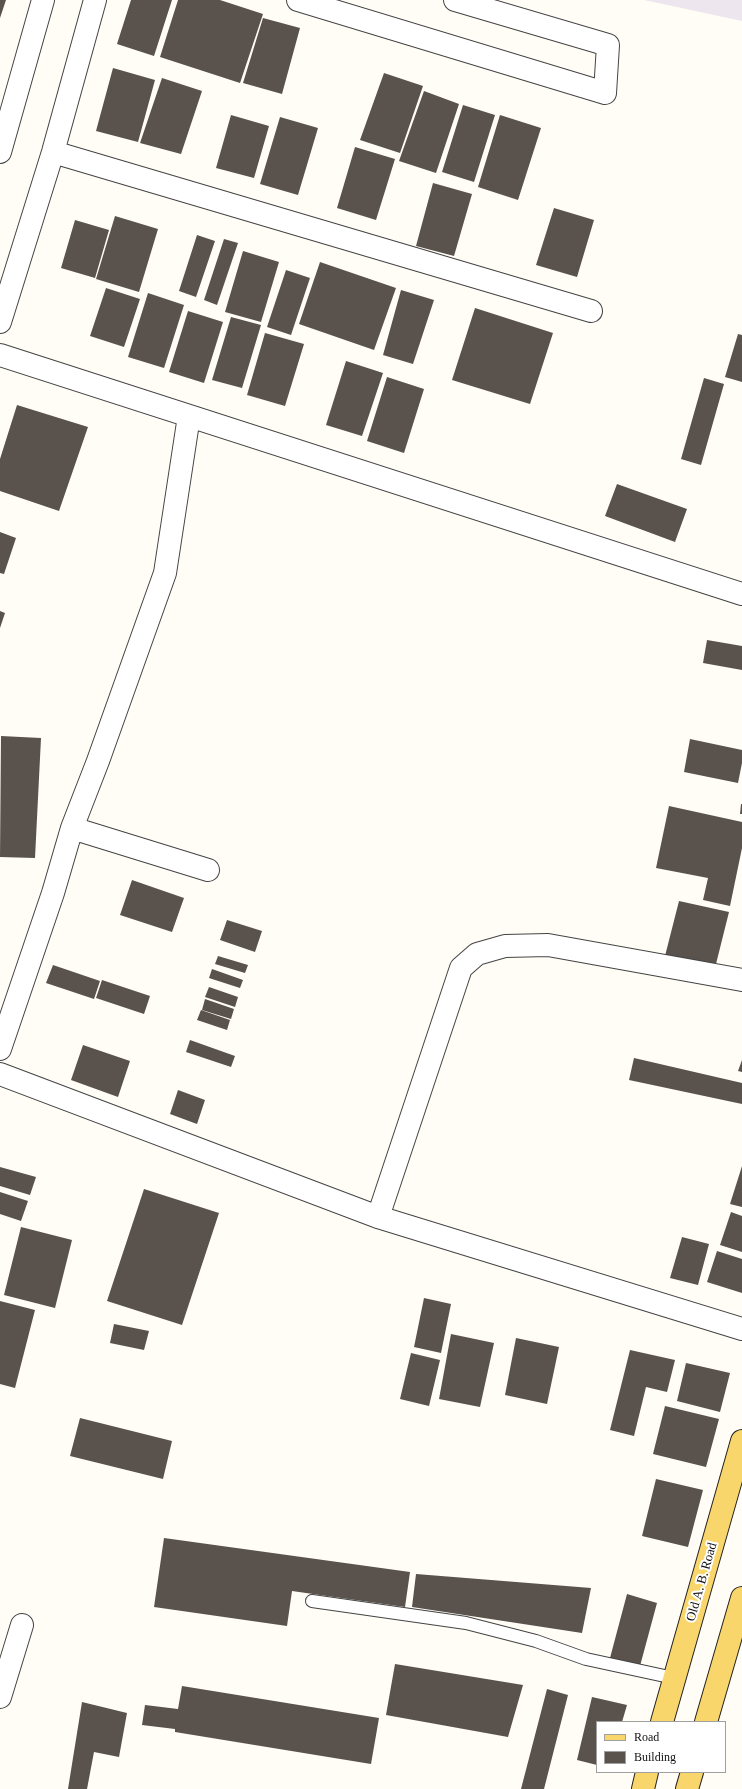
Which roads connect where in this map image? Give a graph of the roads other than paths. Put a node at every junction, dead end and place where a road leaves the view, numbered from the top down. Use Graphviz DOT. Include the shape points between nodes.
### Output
graph roads {
  1 [pos="43,0"];
  2 [pos="95,0"];
  3 [pos="298,0"];
  4 [pos="455,0"];
  5 [pos="0,152"];
  6 [pos="53,152"];
  7 [pos="591,311"];
  8 [pos="0,322"];
  9 [pos="0,355"];
  10 [pos="189,416"];
  11 [pos="742,594"];
  12 [pos="72,828"];
  13 [pos="208,870"];
  14 [pos="742,980"];
  15 [pos="0,1049"];
  16 [pos="0,1074"];
  17 [pos="378,1217"];
  18 [pos="742,1329"];
  19 [pos="742,1441"];
  20 [pos="742,1598"];
  21 [pos="312,1601"];
  22 [pos="739,1621"];
  23 [pos="22,1625"];
  24 [pos="674,1678"];
  25 [pos="0,1697"];
  26 [pos="662,1721"];
  27 [pos="706,1721"];
  28 [pos="647,1773"];
  29 [pos="692,1773"];
  30 [pos="642,1789"];
  31 [pos="687,1789"];
  1 -- 5 [label="street"];
  2 -- 6 [label="street"];
  3 -- 4 [label="street" via="605,92 608,45"];
  6 -- 7 [label="street"];
  6 -- 8 [label="street"];
  9 -- 10 [label="street"];
  10 -- 11 [label="street"];
  10 -- 12 [label="street" via="165,573"];
  12 -- 13 [label="street"];
  12 -- 15 [label="street" via="53,893"];
  14 -- 17 [label="street" via="548,945 504,946 477,954 461,968"];
  16 -- 17 [label="street"];
  17 -- 18 [label="street"];
  19 -- 24 [label="main road, Old A. B. Road"];
  20 -- 22 [label="main road"];
  21 -- 24 [label="lane" via="466,1623 536,1641 586,1659"];
  22 -- 27 [label="main road"];
  23 -- 25 [label="street"];
  24 -- 26 [label="main road, Old A. B. Road"];
  28 -- 30 [label="main road"];
  29 -- 31 [label="main road"];
}
